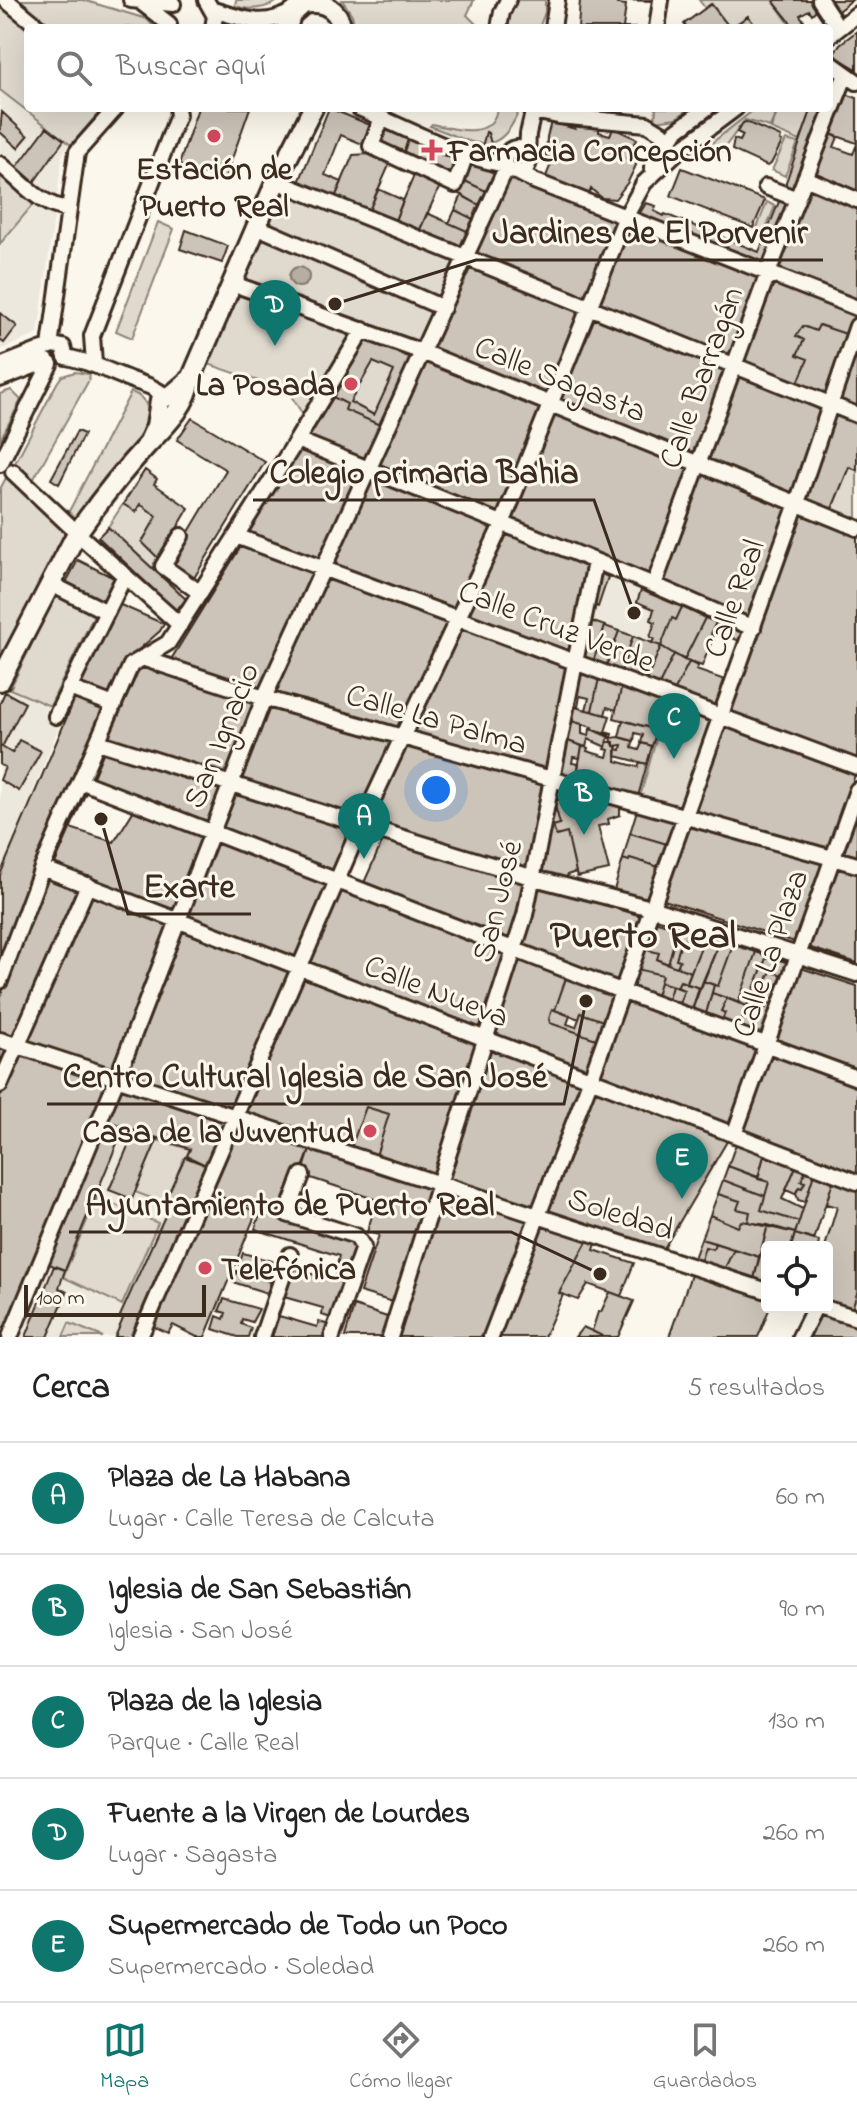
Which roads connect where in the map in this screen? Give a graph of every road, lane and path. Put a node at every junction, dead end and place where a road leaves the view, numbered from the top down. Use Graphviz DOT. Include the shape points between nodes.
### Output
graph roads {
  1 [pos="6,0"];
  2 [pos="508,0"];
  3 [pos="557,0"];
  4 [pos="661,0"];
  5 [pos="820,0"];
  6 [pos="136,1"];
  7 [pos="175,2"];
  8 [pos="328,3"];
  9 [pos="210,5"];
  10 [pos="302,5"];
  11 [pos="857,14"];
  12 [pos="229,22"];
  13 [pos="35,24"];
  14 [pos="167,24"];
  15 [pos="170,24"];
  16 [pos="214,24"];
  17 [pos="290,24"];
  18 [pos="341,24"];
  19 [pos="500,24"];
  20 [pos="554,24"];
  21 [pos="658,24"];
  22 [pos="829,24"];
  23 [pos="833,30"];
  24 [pos="833,65"];
  25 [pos="851,78"];
  26 [pos="112,112"];
  27 [pos="178,112"];
  28 [pos="310,112"];
  29 [pos="368,112"];
  30 [pos="530,112"];
  31 [pos="531,112"];
  32 [pos="543,112"];
  33 [pos="648,112"];
  34 [pos="702,112"];
  35 [pos="731,112"];
  36 [pos="382,118"];
  37 [pos="647,124"];
  38 [pos="670,138"];
  39 [pos="466,154"];
  40 [pos="513,158"];
  41 [pos="0,164"];
  42 [pos="805,178"];
  43 [pos="276,181"];
  44 [pos="644,183"];
  45 [pos="766,187"];
  46 [pos="795,198"];
  47 [pos="857,200"];
  48 [pos="69,209"];
  49 [pos="626,216"];
  50 [pos="267,231"];
  51 [pos="466,259"];
  52 [pos="768,273"];
  53 [pos="242,287"];
  54 [pos="587,307"];
  55 [pos="443,308"];
  56 [pos="857,308"];
  57 [pos="857,326"];
  58 [pos="363,330"];
  59 [pos="422,352"];
  60 [pos="49,355"];
  61 [pos="94,363"];
  62 [pos="734,365"];
  63 [pos="0,366"];
  64 [pos="0,379"];
  65 [pos="34,396"];
  66 [pos="549,403"];
  67 [pos="167,404"];
  68 [pos="832,405"];
  69 [pos="857,415"];
  70 [pos="297,440"];
  71 [pos="699,464"];
  72 [pos="6,468"];
  73 [pos="367,470"];
  74 [pos="797,503"];
  75 [pos="502,524"];
  76 [pos="857,528"];
  77 [pos="73,529"];
  78 [pos="181,536"];
  79 [pos="236,536"];
  80 [pos="595,562"];
  81 [pos="323,567"];
  82 [pos="125,575"];
  83 [pos="654,585"];
  84 [pos="59,588"];
  85 [pos="199,592"];
  86 [pos="107,612"];
  87 [pos="458,617"];
  88 [pos="180,625"];
  89 [pos="753,628"];
  90 [pos="142,658"];
  91 [pos="574,661"];
  92 [pos="0,681"];
  93 [pos="69,688"];
  94 [pos="264,698"];
  95 [pos="114,705"];
  96 [pos="56,716"];
  97 [pos="720,717"];
  98 [pos="401,737"];
  99 [pos="98,742"];
  100 [pos="857,767"];
  101 [pos="552,780"];
  102 [pos="80,781"];
  103 [pos="229,784"];
  104 [pos="857,790"];
  105 [pos="683,816"];
  106 [pos="361,825"];
  107 [pos="211,832"];
  108 [pos="832,858"];
  109 [pos="857,865"];
  110 [pos="42,868"];
  111 [pos="534,878"];
  112 [pos="337,882"];
  113 [pos="88,885"];
  114 [pos="651,908"];
  115 [pos="177,919"];
  116 [pos="515,950"];
  117 [pos="798,956"];
  118 [pos="299,966"];
  119 [pos="857,974"];
  120 [pos="0,981"];
  121 [pos="621,991"];
  122 [pos="486,1039"];
  123 [pos="0,1040"];
  124 [pos="18,1045"];
  125 [pos="766,1045"];
  126 [pos="117,1078"];
  127 [pos="857,1078"];
  128 [pos="590,1081"];
  129 [pos="0,1085"];
  130 [pos="234,1116"];
  131 [pos="734,1135"];
  132 [pos="302,1175"];
  133 [pos="857,1182"];
  134 [pos="438,1184"];
  135 [pos="540,1216"];
  136 [pos="290,1255"];
  137 [pos="761,1289"];
  138 [pos="833,1311"];
  139 [pos="812,1313"];
  140 [pos="857,1318"];
  141 [pos="0,1332"];
  142 [pos="10,1337"];
  143 [pos="140,1337"];
  144 [pos="262,1337"];
  145 [pos="332,1337"];
  146 [pos="390,1337"];
  147 [pos="491,1337"];
  148 [pos="800,1337"];
  1 -- 13 [label="street"];
  2 -- 19 [label="street"];
  3 -- 20 [label="street"];
  4 -- 21 [label="street"];
  5 -- 22 [label="street"];
  6 -- 7 [label="street"];
  6 -- 14 [label="street"];
  7 -- 15 [label="street"];
  8 -- 10 [label="main road"];
  8 -- 18 [label="main road"];
  9 -- 12 [label="street"];
  9 -- 16 [label="street"];
  10 -- 12 [label="street" via="273,21"];
  10 -- 17 [label="main road"];
  11 -- 23 [label="street"];
  24 -- 25 [label="street, Calle Barragán"];
  25 -- 42 [label="street, Calle Barragán"];
  26 -- 48 [label="street" via="77,152"];
  27 -- 61 [label="street" via="92,336"];
  28 -- 43 [label="main road"];
  29 -- 36 [label="street"];
  30 -- 40 [label="street, San Ignacio"];
  31 -- 40 [label="street" via="528,134"];
  32 -- 37 [label="street"];
  33 -- 37 [label="street"];
  34 -- 38 [label="street"];
  35 -- 44 [label="street"];
  36 -- 39 [label="street"];
  36 -- 39 [label="street" via="371,146 455,185"];
  37 -- 38 [label="street"];
  38 -- 44 [label="street"];
  39 -- 40 [label="street"];
  40 -- 49 [label="street" via="534,181"];
  40 -- 51 [label="street, San Ignacio"];
  41 -- 48 [label="street" via="55,208"];
  42 -- 46 [label="street, Calle Barragán"];
  42 -- 47 [label="street"];
  43 -- 51 [label="street"];
  43 -- 67 [label="main road" via="191,379"];
  44 -- 49 [label="street"];
  45 -- 46 [label="street"];
  46 -- 52 [label="street, Calle Barragán"];
  48 -- 60 [label="street"];
  49 -- 52 [label="street"];
  49 -- 54 [label="street"];
  50 -- 55 [label="street"];
  51 -- 54 [label="street"];
  51 -- 55 [label="street, San Ignacio"];
  52 -- 56 [label="street"];
  52 -- 62 [label="street, Calle Barragán"];
  53 -- 58 [label="street, Calle Sagasta"];
  54 -- 62 [label="street"];
  54 -- 66 [label="street"];
  55 -- 59 [label="street, San Ignacio"];
  57 -- 68 [label="street, Calle Real"];
  58 -- 59 [label="street, Calle Sagasta"];
  58 -- 70 [label="street"];
  59 -- 66 [label="street, Calle Sagasta"];
  59 -- 73 [label="street, San Ignacio"];
  60 -- 61 [label="street" via="57,344 66,357"];
  60 -- 63 [label="street"];
  60 -- 64 [label="street"];
  60 -- 65 [label="street"];
  61 -- 67 [label="street" via="150,385"];
  62 -- 68 [label="street"];
  62 -- 71 [label="street, Calle Barragán"];
  64 -- 65 [label="street" via="19,378"];
  65 -- 72 [label="street"];
  66 -- 71 [label="street, Calle Sagasta"];
  66 -- 75 [label="street"];
  67 -- 77 [label="main road" via="161,433"];
  68 -- 69 [label="street"];
  68 -- 74 [label="street, Calle Real"];
  70 -- 73 [label="street"];
  70 -- 79 [label="street"];
  71 -- 74 [label="street, Calle Sagasta"];
  71 -- 83 [label="street, Calle Barragán"];
  72 -- 77 [label="street"];
  73 -- 75 [label="street"];
  73 -- 81 [label="street, San Ignacio"];
  74 -- 76 [label="street, Calle Sagasta"];
  74 -- 89 [label="street, Calle Real"];
  75 -- 80 [label="street"];
  75 -- 87 [label="street"];
  77 -- 82 [label="street"];
  77 -- 92 [label="main road"];
  78 -- 85 [label="street" via="163,566"];
  79 -- 81 [label="street, Calle Cruz Verde"];
  79 -- 85 [label="street"];
  80 -- 83 [label="street"];
  80 -- 91 [label="street, San José"];
  81 -- 87 [label="street, Calle Cruz Verde"];
  81 -- 94 [label="street, San Ignacio"];
  82 -- 86 [label="street"];
  82 -- 88 [label="street"];
  83 -- 89 [label="street"];
  84 -- 86 [label="street"];
  85 -- 88 [label="street"];
  86 -- 93 [label="street"];
  87 -- 91 [label="street, Calle Cruz Verde"];
  87 -- 98 [label="street"];
  88 -- 90 [label="street" via="168,643"];
  89 -- 97 [label="street, Calle Real"];
  90 -- 94 [label="street, Calle La Palma"];
  90 -- 95 [label="street" via="131,665"];
  91 -- 97 [label="street, Calle Cruz Verde"];
  91 -- 101 [label="street, San José"];
  93 -- 95 [label="street"];
  93 -- 96 [label="street"];
  94 -- 98 [label="street, Calle La Palma"];
  94 -- 103 [label="street, San Ignacio"];
  95 -- 99 [label="street"];
  97 -- 100 [label="street, Calle Cruz Verde"];
  97 -- 105 [label="street, Calle Real"];
  98 -- 101 [label="street, Calle La Palma"];
  98 -- 106 [label="street"];
  99 -- 102 [label="street"];
  99 -- 103 [label="street"];
  101 -- 105 [label="street, Calle La Palma"];
  101 -- 111 [label="street, San José"];
  102 -- 107 [label="street"];
  102 -- 110 [label="street"];
  103 -- 106 [label="street"];
  103 -- 107 [label="street, San Ignacio"];
  104 -- 108 [label="street, Calle La Plaza"];
  105 -- 108 [label="street, Calle La Palma"];
  105 -- 114 [label="street, Calle Real"];
  106 -- 111 [label="street"];
  106 -- 112 [label="street"];
  107 -- 112 [label="street"];
  107 -- 115 [label="street, San Ignacio"];
  108 -- 109 [label="street, Calle La Palma"];
  108 -- 117 [label="street, Calle La Plaza"];
  110 -- 113 [label="street, Calle Nueva"];
  110 -- 120 [label="street"];
  111 -- 114 [label="street"];
  111 -- 116 [label="street, San José"];
  112 -- 116 [label="street"];
  112 -- 118 [label="street"];
  113 -- 115 [label="street, Calle Nueva"];
  113 -- 124 [label="street"];
  114 -- 117 [label="street"];
  114 -- 121 [label="street, Calle Real"];
  115 -- 118 [label="street, Calle Nueva"];
  115 -- 126 [label="street, San Ignacio"];
  116 -- 121 [label="street"];
  116 -- 122 [label="street, San José"];
  117 -- 119 [label="street"];
  117 -- 125 [label="street, Calle La Plaza"];
  118 -- 122 [label="street, Calle Nueva"];
  118 -- 130 [label="street"];
  121 -- 125 [label="street"];
  121 -- 128 [label="street, Calle Real"];
  122 -- 128 [label="street, Calle Nueva"];
  122 -- 134 [label="street, San José"];
  123 -- 124 [label="street, Soledad"];
  124 -- 126 [label="street, Soledad"];
  124 -- 129 [label="street"];
  125 -- 127 [label="street"];
  125 -- 131 [label="street, Calle La Plaza"];
  126 -- 130 [label="street, Soledad"];
  126 -- 142 [label="street, San Ignacio"];
  128 -- 131 [label="street, Calle Nueva"];
  128 -- 135 [label="street, Calle Real"];
  130 -- 134 [label="street, Soledad"];
  130 -- 143 [label="street"];
  131 -- 133 [label="street, Calle Nueva"];
  132 -- 145 [label="street" via="287,1214 356,1236 363,1247"];
  134 -- 135 [label="street, Soledad"];
  134 -- 146 [label="street, San José"];
  135 -- 137 [label="street, Soledad"];
  135 -- 147 [label="street, Calle Real"];
  136 -- 144 [label="street"];
  138 -- 140 [label="street"];
  139 -- 148 [label="street"];
  141 -- 142 [label="street"];
}
